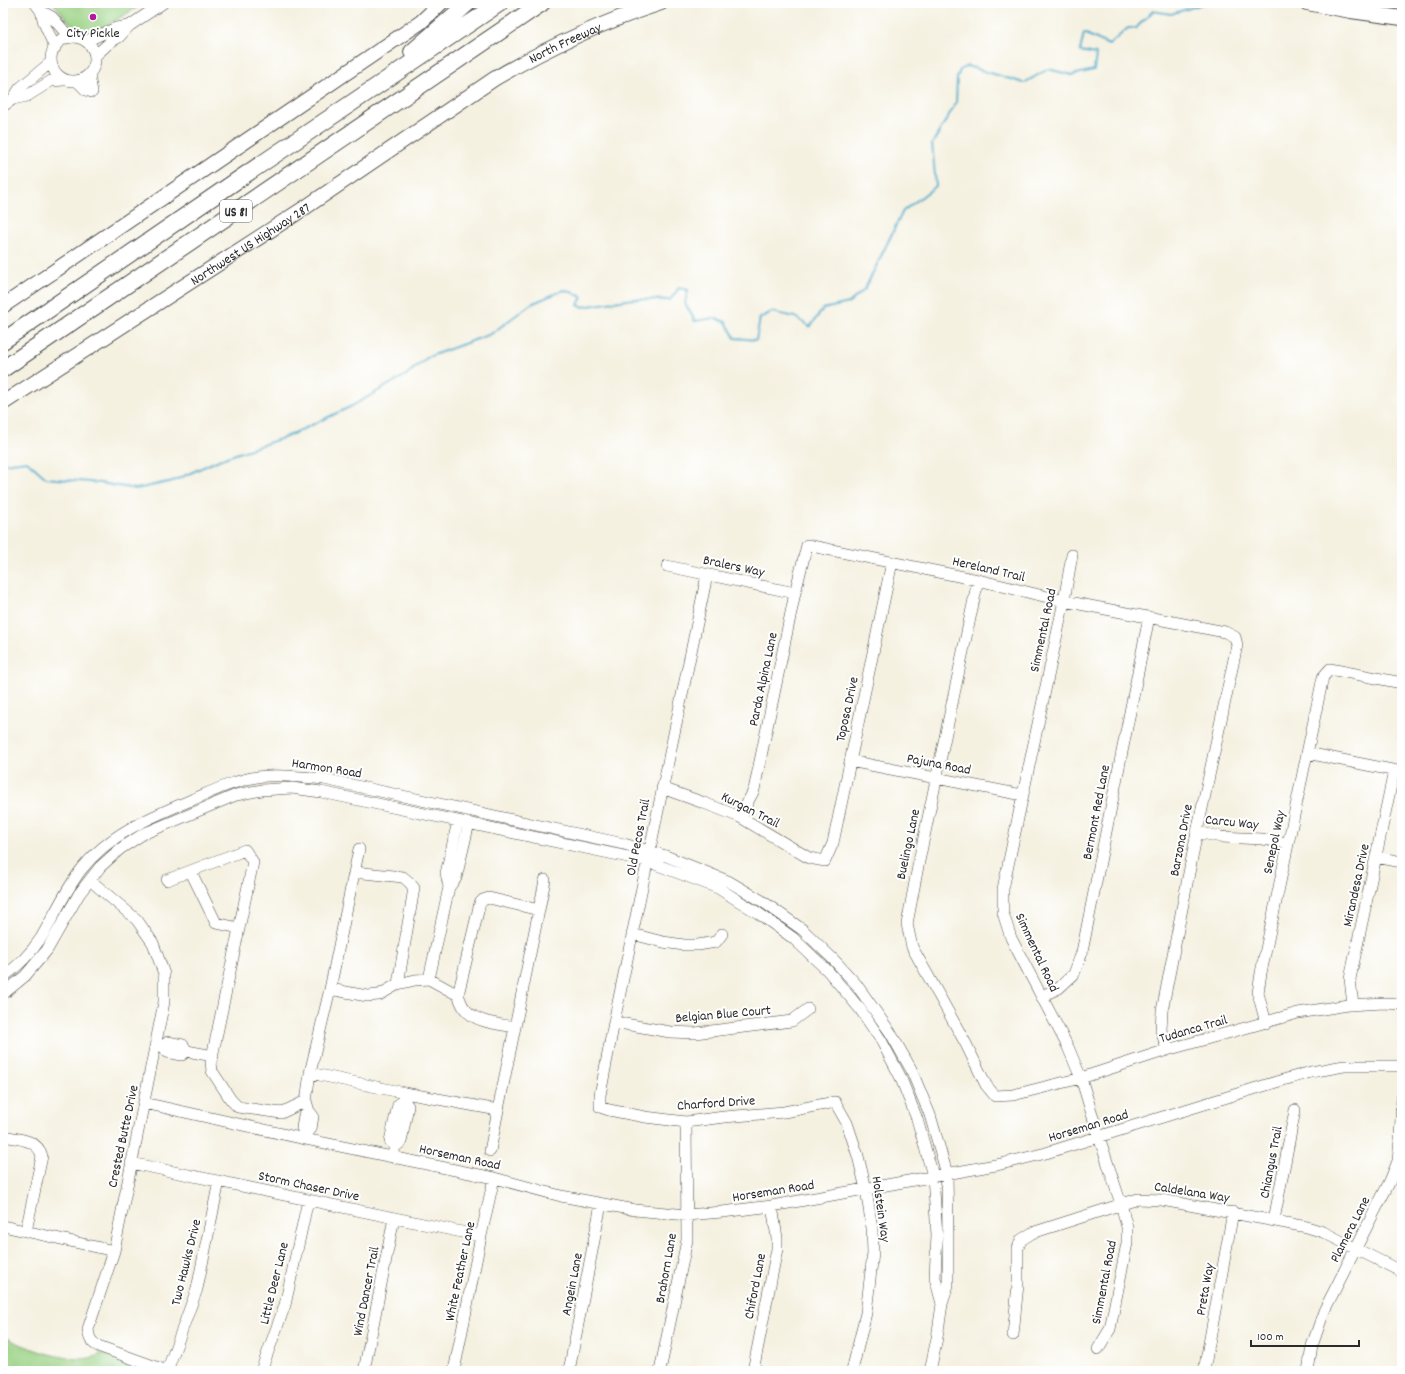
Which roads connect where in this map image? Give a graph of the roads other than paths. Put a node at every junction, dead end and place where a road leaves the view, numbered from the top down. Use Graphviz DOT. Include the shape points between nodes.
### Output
graph roads {
  1 [pos="163,3"];
  2 [pos="442,3"];
  3 [pos="468,3"];
  4 [pos="500,3"];
  5 [pos="661,3"];
  6 [pos="1307,3"];
  7 [pos="541,4"];
  8 [pos="38,7"];
  9 [pos="1402,18"];
  10 [pos="129,26"];
  11 [pos="70,38"];
  12 [pos="86,42"];
  13 [pos="55,48"];
  14 [pos="95,56"];
  15 [pos="51,62"];
  16 [pos="89,75"];
  17 [pos="494,78"];
  18 [pos="64,80"];
  19 [pos="77,81"];
  20 [pos="359,97"];
  21 [pos="13,99"];
  22 [pos="3,106"];
  23 [pos="3,306"];
  24 [pos="3,341"];
  25 [pos="3,370"];
  26 [pos="3,403"];
  27 [pos="807,545"];
  28 [pos="1072,555"];
  29 [pos="892,562"];
  30 [pos="667,566"];
  31 [pos="707,574"];
  32 [pos="978,580"];
  33 [pos="795,593"];
  34 [pos="1064,601"];
  35 [pos="1149,617"];
  36 [pos="1235,637"];
  37 [pos="1402,683"];
  38 [pos="1307,754"];
  39 [pos="850,761"];
  40 [pos="1398,772"];
  41 [pos="937,778"];
  42 [pos="662,788"];
  43 [pos="1023,795"];
  44 [pos="740,817"];
  45 [pos="463,822"];
  46 [pos="1197,832"];
  47 [pos="1288,843"];
  48 [pos="359,849"];
  49 [pos="648,856"];
  50 [pos="1376,857"];
  51 [pos="824,861"];
  52 [pos="1402,862"];
  53 [pos="191,872"];
  54 [pos="354,872"];
  55 [pos="90,880"];
  56 [pos="167,880"];
  57 [pos="545,880"];
  58 [pos="540,910"];
  59 [pos="239,928"];
  60 [pos="632,934"];
  61 [pos="722,934"];
  62 [pos="3,977"];
  63 [pos="429,979"];
  64 [pos="398,984"];
  65 [pos="330,989"];
  66 [pos="3,994"];
  67 [pos="458,995"];
  68 [pos="1042,996"];
  69 [pos="1402,1004"];
  70 [pos="1353,1005"];
  71 [pos="808,1009"];
  72 [pos="614,1022"];
  73 [pos="1266,1023"];
  74 [pos="515,1027"];
  75 [pos="159,1045"];
  76 [pos="1167,1050"];
  77 [pos="212,1056"];
  78 [pos="1402,1066"];
  79 [pos="310,1073"];
  80 [pos="1081,1078"];
  81 [pos="995,1096"];
  82 [pos="405,1097"];
  83 [pos="1402,1098"];
  84 [pos="835,1102"];
  85 [pos="144,1103"];
  86 [pos="308,1106"];
  87 [pos="600,1107"];
  88 [pos="498,1110"];
  89 [pos="1295,1110"];
  90 [pos="686,1122"];
  91 [pos="3,1136"];
  92 [pos="305,1136"];
  93 [pos="1099,1137"];
  94 [pos="490,1151"];
  95 [pos="393,1152"];
  96 [pos="131,1163"];
  97 [pos="947,1174"];
  98 [pos="933,1176"];
  99 [pos="494,1178"];
  100 [pos="219,1181"];
  101 [pos="866,1189"];
  102 [pos="308,1200"];
  103 [pos="601,1204"];
  104 [pos="1121,1204"];
  105 [pos="772,1206"];
  106 [pos="1232,1212"];
  107 [pos="687,1215"];
  108 [pos="394,1218"];
  109 [pos="1274,1220"];
  110 [pos="3,1226"];
  111 [pos="26,1231"];
  112 [pos="481,1236"];
  113 [pos="1356,1248"];
  114 [pos="114,1250"];
  115 [pos="1402,1272"];
  116 [pos="942,1304"];
  117 [pos="1013,1336"];
  118 [pos="1098,1349"];
  119 [pos="167,1371"];
  120 [pos="261,1371"];
  121 [pos="364,1371"];
  122 [pos="454,1371"];
  123 [pos="569,1371"];
  124 [pos="660,1371"];
  125 [pos="753,1371"];
  126 [pos="852,1371"];
  127 [pos="930,1371"];
  128 [pos="1204,1371"];
  129 [pos="1308,1371"];
  1 -- 10 [label="street"];
  2 -- 23 [label="main road" via="415,26"];
  3 -- 20 [label="highway"];
  4 -- 20 [label="highway, US 81"];
  5 -- 17 [label="main road, North Freeway" via="573,38"];
  6 -- 9 [label="main road"];
  7 -- 25 [label="highway, US 81"];
  8 -- 11 [label="street" via="52,17"];
  8 -- 13 [label="street"];
  10 -- 12 [label="street" via="116,28"];
  10 -- 14 [label="street"];
  11 -- 12 [label="street"];
  11 -- 13 [label="street"];
  12 -- 14 [label="street" via="93,49"];
  13 -- 15 [label="street"];
  14 -- 16 [label="street" via="93,69"];
  15 -- 18 [label="street"];
  15 -- 21 [label="street" via="20,88"];
  16 -- 19 [label="street"];
  16 -- 19 [label="street" via="92,92"];
  17 -- 26 [label="main road, Northwest US Highway 287" via="303,209"];
  18 -- 19 [label="street"];
  18 -- 21 [label="street" via="50,81 27,96"];
  20 -- 24 [label="highway, US 81"];
  21 -- 22 [label="street"];
  27 -- 29 [label="street, Hereland Trail"];
  27 -- 33 [label="street, Parda Alpina Lane"];
  28 -- 34 [label="street, Simmental Road"];
  29 -- 32 [label="street, Hereland Trail"];
  29 -- 39 [label="street, Toposa Drive"];
  30 -- 31 [label="street, Bralers Way"];
  31 -- 33 [label="street, Bralers Way"];
  31 -- 42 [label="street, Old Pecos Trail"];
  32 -- 34 [label="street, Hereland Trail"];
  32 -- 41 [label="street, Buelingo Lane"];
  33 -- 44 [label="street, Parda Alpina Lane" via="754,790"];
  34 -- 35 [label="street, Hereland Trail"];
  34 -- 43 [label="street, Simmental Road"];
  35 -- 36 [label="street, Hereland Trail" via="1225,632"];
  35 -- 68 [label="street, Bermont Red Lane" via="1082,952 1074,974 1059,988"];
  36 -- 46 [label="street, Barzona Drive" via="1237,646"];
  37 -- 38 [label="street, Senepol Way" via="1330,669 1323,678"];
  38 -- 40 [label="street"];
  38 -- 47 [label="street, Senepol Way"];
  39 -- 41 [label="street, Pajuna Road"];
  39 -- 51 [label="street, Toposa Drive" via="832,843"];
  40 -- 50 [label="street, Mirandesa Drive"];
  41 -- 43 [label="street, Pajuna Road"];
  41 -- 81 [label="street, Buelingo Lane" via="907,924 912,947 966,1044 986,1086"];
  42 -- 44 [label="street, Kurgan Trail"];
  42 -- 49 [label="street, Old Pecos Trail"];
  43 -- 68 [label="street, Simmental Road" via="1003,889 1003,913 1011,938"];
  44 -- 51 [label="street, Kurgan Trail" via="809,858"];
  45 -- 49 [label="street, Harmon Road"];
  45 -- 55 [label="street, Harmon Road" via="322,792 292,788 262,790 236,795 143,834 120,849"];
  45 -- 63 [label="street" via="456,878 448,887"];
  46 -- 47 [label="street, Carcu Way" via="1221,837"];
  46 -- 76 [label="street, Barzona Drive" via="1162,1011 1161,1030"];
  47 -- 73 [label="street, Senepol Way" via="1258,993"];
  48 -- 54 [label="street"];
  49 -- 60 [label="street, Old Pecos Trail"];
  49 -- 62 [label="street, Harmon Road" via="324,779 285,775 257,777 223,786 148,818 117,835 95,853 80,871 40,940 16,968"];
  49 -- 97 [label="street" via="728,881 803,930 834,960 856,984 890,1032 911,1069 930,1115"];
  49 -- 98 [label="street" via="725,892 758,913 793,938 828,971 860,1009 881,1040 900,1076 918,1119"];
  50 -- 52 [label="street"];
  50 -- 70 [label="street, Mirandesa Drive" via="1350,979"];
  53 -- 56 [label="street"];
  53 -- 59 [label="street" via="216,923"];
  53 -- 59 [label="street" via="245,850 253,862"];
  54 -- 64 [label="street" via="403,877 414,888"];
  54 -- 65 [label="street"];
  55 -- 66 [label="street, Harmon Road" via="79,894 47,950 25,976"];
  55 -- 75 [label="street, Crested Butte Drive" via="137,920 153,943 164,974"];
  57 -- 58 [label="street"];
  58 -- 67 [label="street" via="489,898 483,900"];
  58 -- 74 [label="street"];
  59 -- 77 [label="street"];
  60 -- 61 [label="street" via="663,942 698,945 716,942"];
  60 -- 72 [label="street, Old Pecos Trail"];
  63 -- 64 [label="street"];
  63 -- 67 [label="street"];
  64 -- 65 [label="street" via="379,995 367,996"];
  65 -- 79 [label="street"];
  67 -- 74 [label="street" via="464,1009 474,1016 487,1022"];
  68 -- 80 [label="street, Simmental Road"];
  69 -- 70 [label="street, Tudanca Trail"];
  70 -- 73 [label="street, Tudanca Trail" via="1298,1013"];
  71 -- 72 [label="street, Belgian Blue Court" via="792,1021 695,1033 670,1032"];
  72 -- 87 [label="street, Old Pecos Trail"];
  73 -- 76 [label="street, Tudanca Trail"];
  74 -- 88 [label="street"];
  75 -- 77 [label="street" via="168,1042 183,1045 186,1050"];
  75 -- 85 [label="street, Crested Butte Drive"];
  76 -- 80 [label="street, Tudanca Trail"];
  77 -- 86 [label="street" via="212,1071 238,1107 281,1113"];
  78 -- 93 [label="street, Horseman Road" via="1344,1066 1311,1072"];
  79 -- 82 [label="street"];
  79 -- 86 [label="street"];
  80 -- 81 [label="street, Tudanca Trail" via="1013,1095"];
  80 -- 93 [label="street, Simmental Road"];
  82 -- 88 [label="street"];
  82 -- 95 [label="street" via="398,1105 390,1141"];
  83 -- 113 [label="street, Plamera Lane" via="1398,1161"];
  84 -- 90 [label="street, Charford Drive" via="784,1112"];
  84 -- 101 [label="street, Holstein Way" via="847,1123"];
  85 -- 92 [label="street, Horseman Road"];
  85 -- 96 [label="street, Crested Butte Drive"];
  86 -- 92 [label="street" via="313,1116 310,1129"];
  87 -- 90 [label="street, Charford Drive" via="645,1117"];
  88 -- 94 [label="street"];
  89 -- 109 [label="street, Chiangus Trail"];
  90 -- 107 [label="street, Brahorn Lane"];
  91 -- 111 [label="street" via="30,1142 40,1150 42,1156"];
  92 -- 95 [label="street, Horseman Road"];
  93 -- 97 [label="street, Horseman Road" via="1001,1164"];
  93 -- 104 [label="street, Simmental Road"];
  95 -- 99 [label="street, Horseman Road"];
  96 -- 100 [label="street, Storm Chaser Drive"];
  96 -- 114 [label="street, Crested Butte Drive"];
  97 -- 98 [label="street, Horseman Road"];
  97 -- 116 [label="street" via="948,1285"];
  98 -- 101 [label="street, Horseman Road"];
  98 -- 116 [label="street" via="937,1235 935,1278"];
  99 -- 103 [label="street, Horseman Road"];
  99 -- 112 [label="street, White Feather Lane"];
  100 -- 102 [label="street, Storm Chaser Drive"];
  100 -- 119 [label="street, Two Hawks Drive" via="197,1289"];
  101 -- 105 [label="street, Horseman Road"];
  101 -- 126 [label="street, Holstein Way" via="873,1253 866,1313"];
  102 -- 108 [label="street, Storm Chaser Drive"];
  102 -- 120 [label="street, Little Deer Lane" via="285,1304"];
  103 -- 107 [label="street, Horseman Road"];
  103 -- 123 [label="street, Angein Lane"];
  104 -- 106 [label="street, Caldelana Way" via="1152,1198"];
  104 -- 117 [label="street, Caldelana Way" via="1032,1233 1021,1240 1018,1248 1018,1284"];
  104 -- 118 [label="street, Simmental Road" via="1127,1227 1127,1243 1110,1330"];
  105 -- 107 [label="street, Horseman Road"];
  105 -- 125 [label="street, Chiford Lane" via="777,1250"];
  106 -- 109 [label="street, Caldelana Way"];
  106 -- 128 [label="street, Preta Way"];
  107 -- 124 [label="street, Brahorn Lane" via="687,1240"];
  108 -- 112 [label="street, Storm Chaser Drive"];
  108 -- 121 [label="street, Wind Dancer Trail"];
  109 -- 113 [label="street, Caldelana Way" via="1307,1226"];
  110 -- 111 [label="street"];
  111 -- 114 [label="street"];
  112 -- 122 [label="street, White Feather Lane"];
  113 -- 115 [label="street, Caldelana Way"];
  113 -- 129 [label="street, Plamera Lane" via="1324,1311 1312,1346"];
  114 -- 119 [label="street, Crested Butte Drive" via="88,1328 92,1343"];
  116 -- 127 [label="street" via="938,1338"];
}
